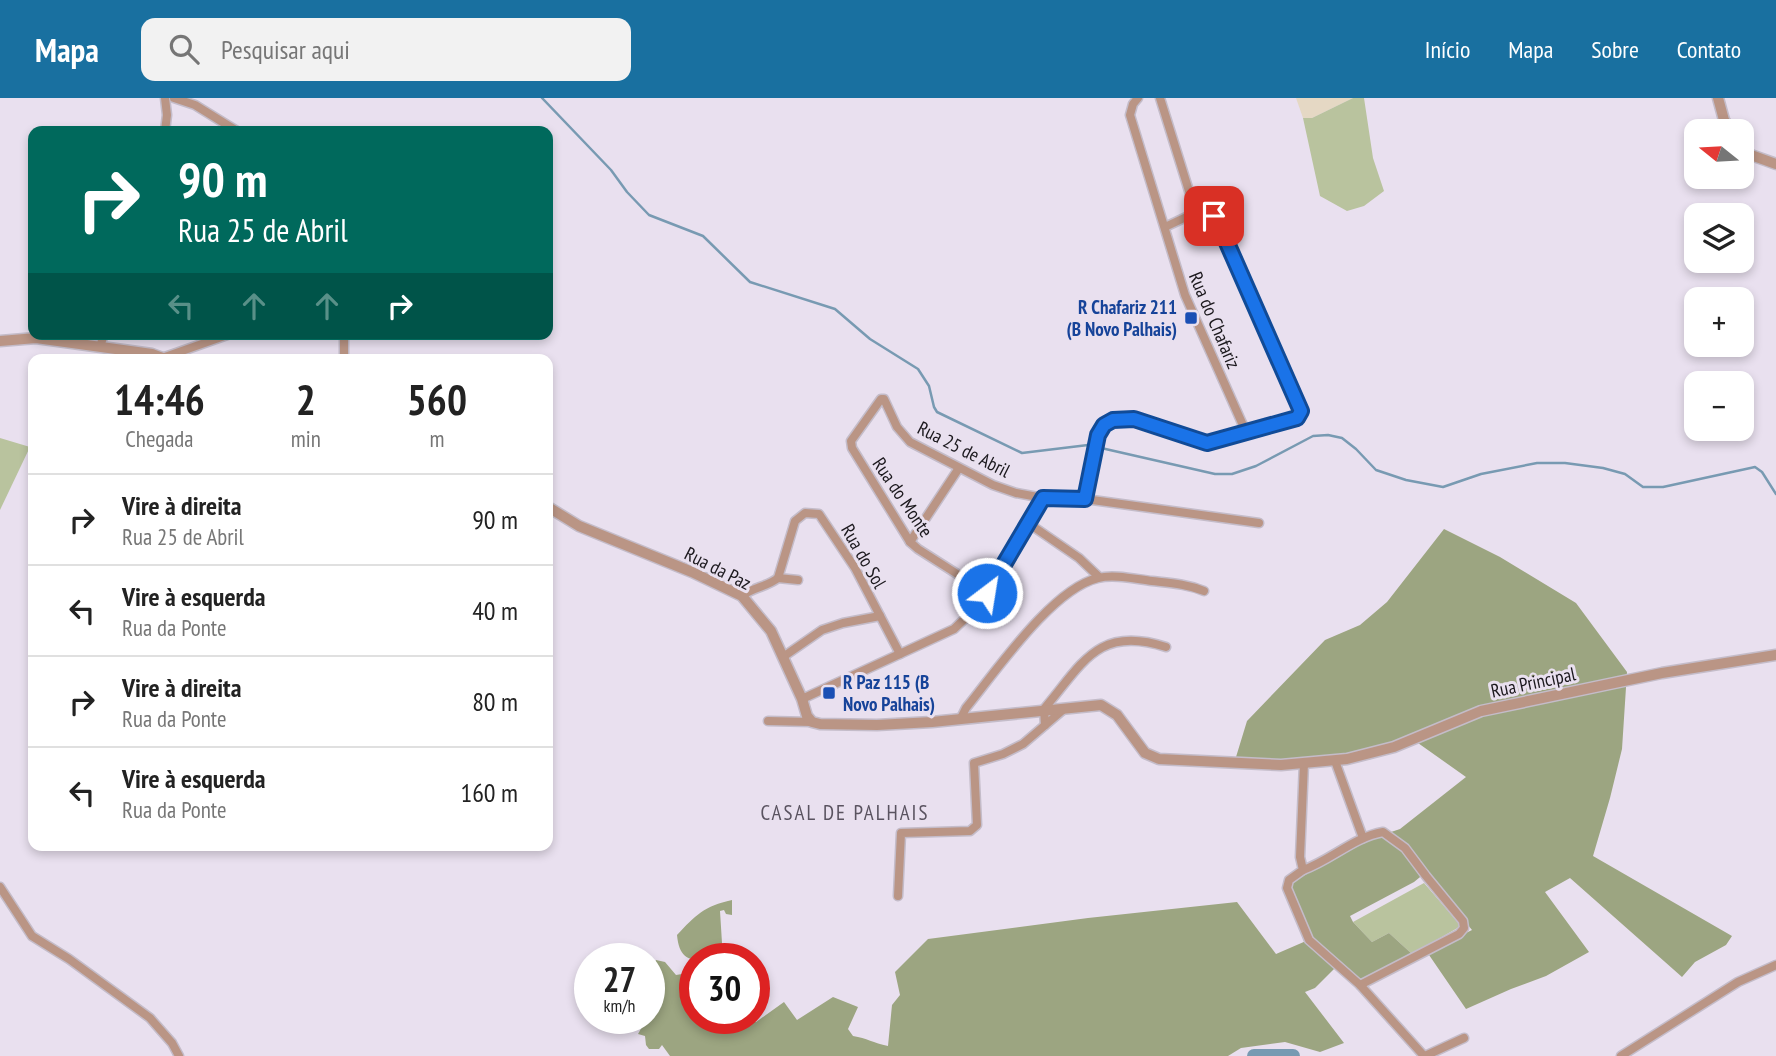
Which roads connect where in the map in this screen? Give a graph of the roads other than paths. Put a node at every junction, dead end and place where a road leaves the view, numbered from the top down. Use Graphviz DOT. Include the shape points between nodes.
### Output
graph roads {
  1 [pos="165,98"];
  2 [pos="174,98"];
  3 [pos="1138,98"];
  4 [pos="1160,98"];
  5 [pos="1718,98"];
  6 [pos="1724,119"];
  7 [pos="166,126"];
  8 [pos="228,126"];
  9 [pos="1754,156"];
  10 [pos="1776,164"];
  11 [pos="1199,211"];
  12 [pos="1165,228"];
  13 [pos="28,339"];
  14 [pos="50,340"];
  15 [pos="102,340"];
  16 [pos="212,340"];
  17 [pos="0,341"];
  18 [pos="100,347"];
  19 [pos="152,354"];
  20 [pos="174,354"];
  21 [pos="884,399"];
  22 [pos="1247,432"];
  23 [pos="959,468"];
  24 [pos="1043,498"];
  25 [pos="1085,499"];
  26 [pos="553,510"];
  27 [pos="1028,523"];
  28 [pos="1259,523"];
  29 [pos="910,542"];
  30 [pos="1085,566"];
  31 [pos="1099,577"];
  32 [pos="778,578"];
  33 [pos="798,580"];
  34 [pos="1076,587"];
  35 [pos="1204,591"];
  36 [pos="987,593"];
  37 [pos="743,596"];
  38 [pos="880,616"];
  39 [pos="1166,648"];
  40 [pos="900,654"];
  41 [pos="1776,655"];
  42 [pos="783,657"];
  43 [pos="802,699"];
  44 [pos="1044,709"];
  45 [pos="1064,709"];
  46 [pos="961,718"];
  47 [pos="768,721"];
  48 [pos="812,722"];
  49 [pos="1045,725"];
  50 [pos="1335,761"];
  51 [pos="1304,763"];
  52 [pos="1363,838"];
  53 [pos="1303,870"];
  54 [pos="0,887"];
  55 [pos="898,896"];
  56 [pos="1775,967"];
  57 [pos="1360,985"];
  58 [pos="1464,1038"];
  59 [pos="179,1056"];
  60 [pos="1424,1056"];
  61 [pos="1620,1056"];
  1 -- 7 [label="street"];
  2 -- 8 [label="street"];
  3 -- 12 [label="street, Rua do Chafariz" via="1130,115"];
  4 -- 11 [label="street" via="1191,201"];
  5 -- 6 [label="street"];
  9 -- 10 [label="street"];
  11 -- 12 [label="street"];
  11 -- 22 [label="street" via="1217,220 1301,411 1297,418"];
  12 -- 22 [label="street, Rua do Chafariz" via="1185,295"];
  13 -- 17 [label="street"];
  14 -- 18 [label="street"];
  15 -- 18 [label="street"];
  16 -- 20 [label="street"];
  18 -- 19 [label="street"];
  21 -- 23 [label="street, Rua 25 de Abril" via="903,436"];
  21 -- 29 [label="street, Rua do Monte" via="876,403 850,444"];
  22 -- 25 [label="street" via="1207,443 1134,419 1113,420 1104,425 1096,441"];
  23 -- 24 [label="street, Rua 25 de Abril" via="993,485"];
  23 -- 29 [label="street"];
  24 -- 25 [label="street, Rua 25 de Abril"];
  24 -- 27 [label="street"];
  25 -- 28 [label="street, Rua 25 de Abril"];
  26 -- 37 [label="street, Rua da Paz" via="579,526"];
  27 -- 30 [label="street"];
  27 -- 36 [label="street"];
  29 -- 36 [label="street, Rua do Monte"];
  30 -- 31 [label="street"];
  30 -- 34 [label="street"];
  31 -- 34 [label="street"];
  31 -- 35 [label="street" via="1179,584"];
  32 -- 33 [label="street"];
  32 -- 37 [label="street"];
  32 -- 38 [label="street, Rua do Sol" via="795,521 805,513 819,514"];
  34 -- 46 [label="street" via="1052,605"];
  36 -- 40 [label="street" via="954,629"];
  37 -- 42 [label="street, Rua da Paz" via="771,631"];
  38 -- 40 [label="street, Rua do Sol"];
  38 -- 42 [label="street" via="822,631"];
  39 -- 44 [label="street" via="1125,640 1101,646"];
  40 -- 43 [label="street"];
  41 -- 50 [label="street, Rua Principal" via="1662,673 1481,711 1394,747"];
  42 -- 43 [label="street, Rua da Paz"];
  43 -- 48 [label="street, Rua da Paz"];
  44 -- 45 [label="street, Rua Principal"];
  44 -- 46 [label="street, Rua Principal"];
  44 -- 49 [label="street"];
  45 -- 49 [label="street"];
  45 -- 51 [label="street, Rua Principal" via="1101,705 1117,715 1144,752 1159,759"];
  46 -- 48 [label="street, Rua Principal" via="877,725"];
  47 -- 48 [label="street"];
  49 -- 55 [label="street" via="1013,749 974,762 977,825 970,831 901,833"];
  50 -- 51 [label="street, Rua Principal"];
  50 -- 52 [label="street"];
  51 -- 53 [label="street"];
  52 -- 53 [label="street"];
  52 -- 57 [label="street" via="1383,832 1394,838 1464,921 1464,928"];
  53 -- 57 [label="street" via="1289,880 1287,888 1308,940"];
  54 -- 59 [label="street" via="32,936 150,1018"];
  56 -- 61 [label="street" via="1738,982"];
  57 -- 60 [label="street"];
  58 -- 60 [label="street"];
}
